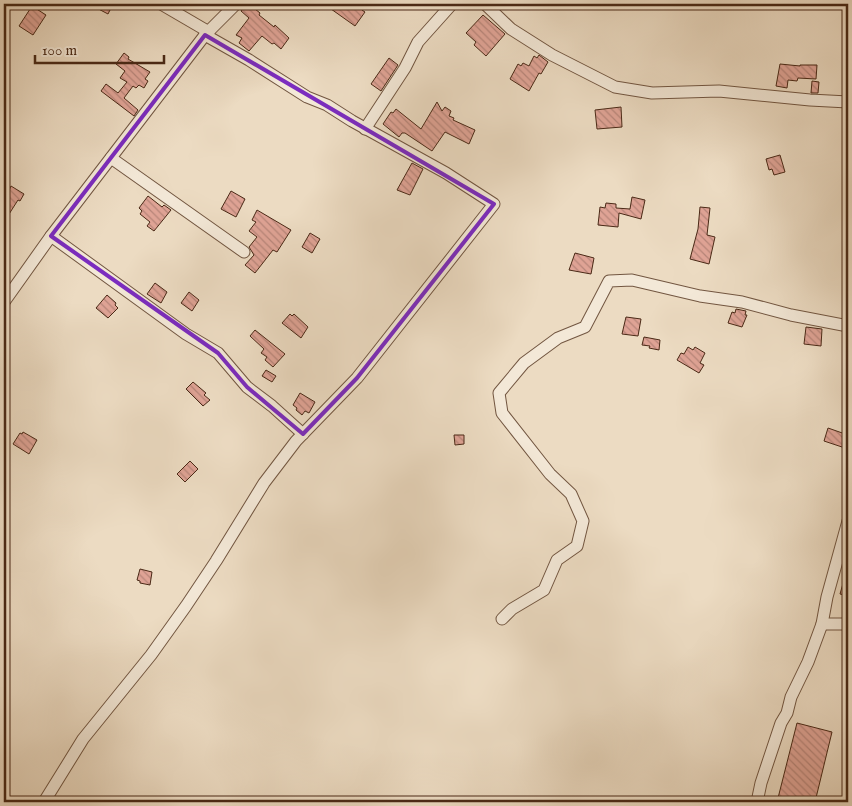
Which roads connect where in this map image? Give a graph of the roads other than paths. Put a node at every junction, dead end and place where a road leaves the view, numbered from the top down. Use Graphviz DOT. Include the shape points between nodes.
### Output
graph roads {
  1 [pos="162,4"];
  2 [pos="236,4"];
  3 [pos="452,4"];
  4 [pos="485,4"];
  5 [pos="207,34"];
  6 [pos="848,102"];
  7 [pos="365,129"];
  8 [pos="111,158"];
  9 [pos="51,236"];
  10 [pos="244,252"];
  11 [pos="4,302"];
  12 [pos="848,326"];
  13 [pos="303,434"];
  14 [pos="848,520"];
  15 [pos="502,619"];
  16 [pos="822,624"];
  17 [pos="848,624"];
  18 [pos="44,802"];
  19 [pos="757,802"];
  1 -- 5 [label="street"];
  2 -- 5 [label="street"];
  3 -- 7 [label="street" via="418,42"];
  4 -- 6 [label="street" via="511,29 552,55 614,87 652,93 719,91"];
  5 -- 7 [label="street" via="307,98"];
  5 -- 8 [label="street"];
  7 -- 13 [label="street" via="446,173 494,204 357,378"];
  8 -- 9 [label="street"];
  8 -- 10 [label="street"];
  9 -- 11 [label="street"];
  9 -- 13 [label="street" via="186,334 218,353 247,387"];
  12 -- 15 [label="street" via="632,280 609,281 585,327 558,338 524,363 500,393 502,413 550,474 571,494 583,521 577,546 557,560 544,590 512,609"];
  13 -- 18 [label="street" via="264,483 216,562 151,655 83,739"];
  14 -- 16 [label="street"];
  16 -- 17 [label="street"];
  16 -- 19 [label="street" via="781,723"];
}
